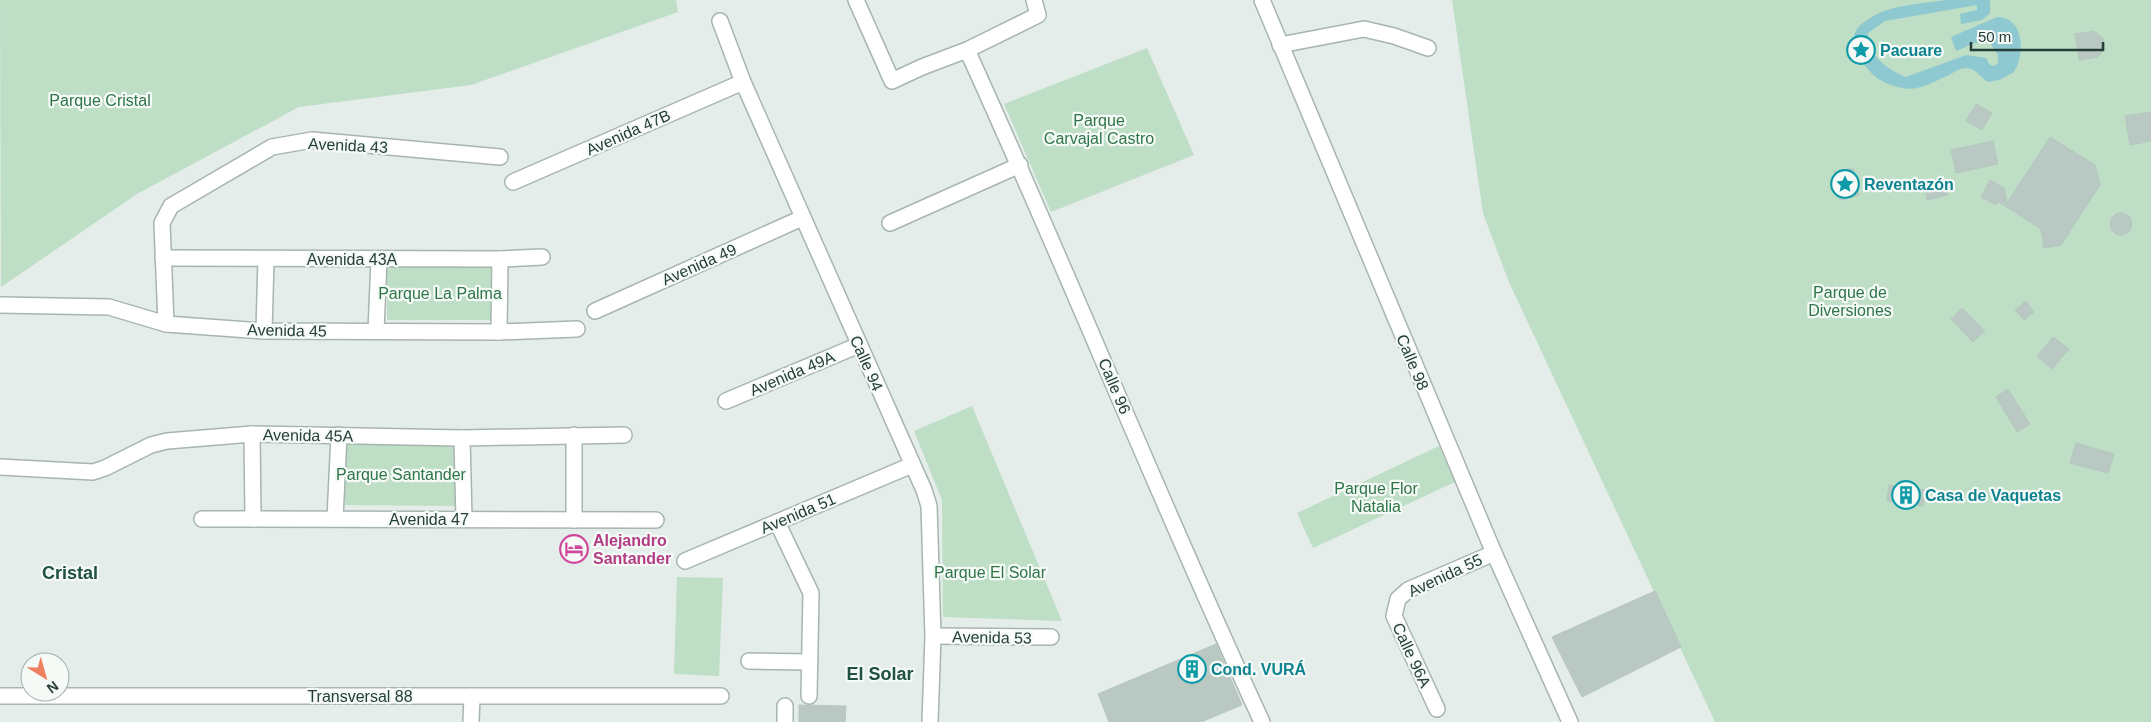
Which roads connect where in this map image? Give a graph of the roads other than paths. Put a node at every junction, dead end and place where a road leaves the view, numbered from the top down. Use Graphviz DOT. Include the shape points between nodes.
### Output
graph roads {
  1 [pos="856,0"];
  2 [pos="1034,0"];
  3 [pos="1262,0"];
  4 [pos="720,21"];
  5 [pos="1280,46"];
  6 [pos="1428,48"];
  7 [pos="967,50"];
  8 [pos="743,82"];
  9 [pos="500,157"];
  10 [pos="1020,165"];
  11 [pos="513,182"];
  12 [pos="802,218"];
  13 [pos="890,223"];
  14 [pos="542,257"];
  15 [pos="163,258"];
  16 [pos="266,259"];
  17 [pos="379,259"];
  18 [pos="500,259"];
  19 [pos="0,305"];
  20 [pos="595,311"];
  21 [pos="166,324"];
  22 [pos="577,329"];
  23 [pos="264,330"];
  24 [pos="376,331"];
  25 [pos="499,332"];
  26 [pos="859,346"];
  27 [pos="726,401"];
  28 [pos="252,434"];
  29 [pos="339,435"];
  30 [pos="574,435"];
  31 [pos="624,435"];
  32 [pos="462,438"];
  33 [pos="912,465"];
  34 [pos="0,467"];
  35 [pos="202,519"];
  36 [pos="253,519"];
  37 [pos="335,519"];
  38 [pos="464,519"];
  39 [pos="574,520"];
  40 [pos="656,520"];
  41 [pos="777,522"];
  42 [pos="1494,553"];
  43 [pos="685,561"];
  44 [pos="1398,599"];
  45 [pos="933,636"];
  46 [pos="1051,637"];
  47 [pos="750,661"];
  48 [pos="810,662"];
  49 [pos="0,696"];
  50 [pos="472,696"];
  51 [pos="721,696"];
  52 [pos="809,696"];
  53 [pos="785,706"];
  54 [pos="1437,709"];
  55 [pos="472,722"];
  56 [pos="785,722"];
  57 [pos="930,722"];
  58 [pos="1262,722"];
  59 [pos="1570,722"];
  1 -- 7 [label="street" via="892,81"];
  2 -- 7 [label="street" via="1038,15"];
  3 -- 5 [label="street, Calle 98"];
  4 -- 8 [label="street, Calle 94"];
  5 -- 6 [label="street" via="1364,29"];
  5 -- 42 [label="street, Calle 98"];
  7 -- 10 [label="street, Calle 96"];
  8 -- 11 [label="street, Avenida 47B"];
  8 -- 12 [label="street, Calle 94"];
  9 -- 15 [label="street, Avenida 43" via="312,140 272,148 172,206 162,223"];
  10 -- 13 [label="street"];
  10 -- 58 [label="street, Calle 96" via="1206,602"];
  12 -- 20 [label="street, Avenida 49"];
  12 -- 26 [label="street, Calle 94"];
  14 -- 18 [label="street, Avenida 43A"];
  15 -- 16 [label="street, Avenida 43A"];
  15 -- 21 [label="street"];
  16 -- 17 [label="street, Avenida 43A"];
  16 -- 23 [label="street"];
  17 -- 18 [label="street, Avenida 43A"];
  17 -- 24 [label="street"];
  18 -- 25 [label="street"];
  19 -- 21 [label="street, Avenida 45" via="109,307"];
  21 -- 23 [label="street, Avenida 45"];
  22 -- 25 [label="street, Avenida 45"];
  23 -- 24 [label="street, Avenida 45"];
  24 -- 25 [label="street, Avenida 45"];
  26 -- 27 [label="street, Avenida 49A"];
  26 -- 33 [label="street, Calle 94"];
  28 -- 29 [label="street, Avenida 45A"];
  28 -- 34 [label="street, Avenida 45A" via="167,441 93,472"];
  28 -- 36 [label="street"];
  29 -- 32 [label="street, Avenida 45A"];
  29 -- 37 [label="street"];
  30 -- 31 [label="street, Avenida 45A"];
  30 -- 32 [label="street, Avenida 45A"];
  30 -- 39 [label="street"];
  32 -- 38 [label="street"];
  33 -- 41 [label="street, Avenida 51"];
  33 -- 45 [label="street, Calle 94" via="929,506"];
  35 -- 36 [label="street, Avenida 47"];
  36 -- 37 [label="street, Avenida 47"];
  37 -- 38 [label="street, Avenida 47"];
  38 -- 39 [label="street, Avenida 47"];
  39 -- 40 [label="street, Avenida 47"];
  41 -- 43 [label="street, Avenida 51"];
  41 -- 48 [label="street" via="811,593"];
  42 -- 44 [label="street, Avenida 55" via="1408,590"];
  42 -- 59 [label="street, Calle 98"];
  44 -- 54 [label="street, Calle 96A" via="1394,616"];
  45 -- 46 [label="street, Avenida 53"];
  45 -- 57 [label="street, Calle 94"];
  47 -- 48 [label="street"];
  48 -- 52 [label="street"];
  49 -- 50 [label="street, Transversal 88"];
  50 -- 51 [label="street, Transversal 88"];
  50 -- 55 [label="street"];
  53 -- 56 [label="street"];
}
